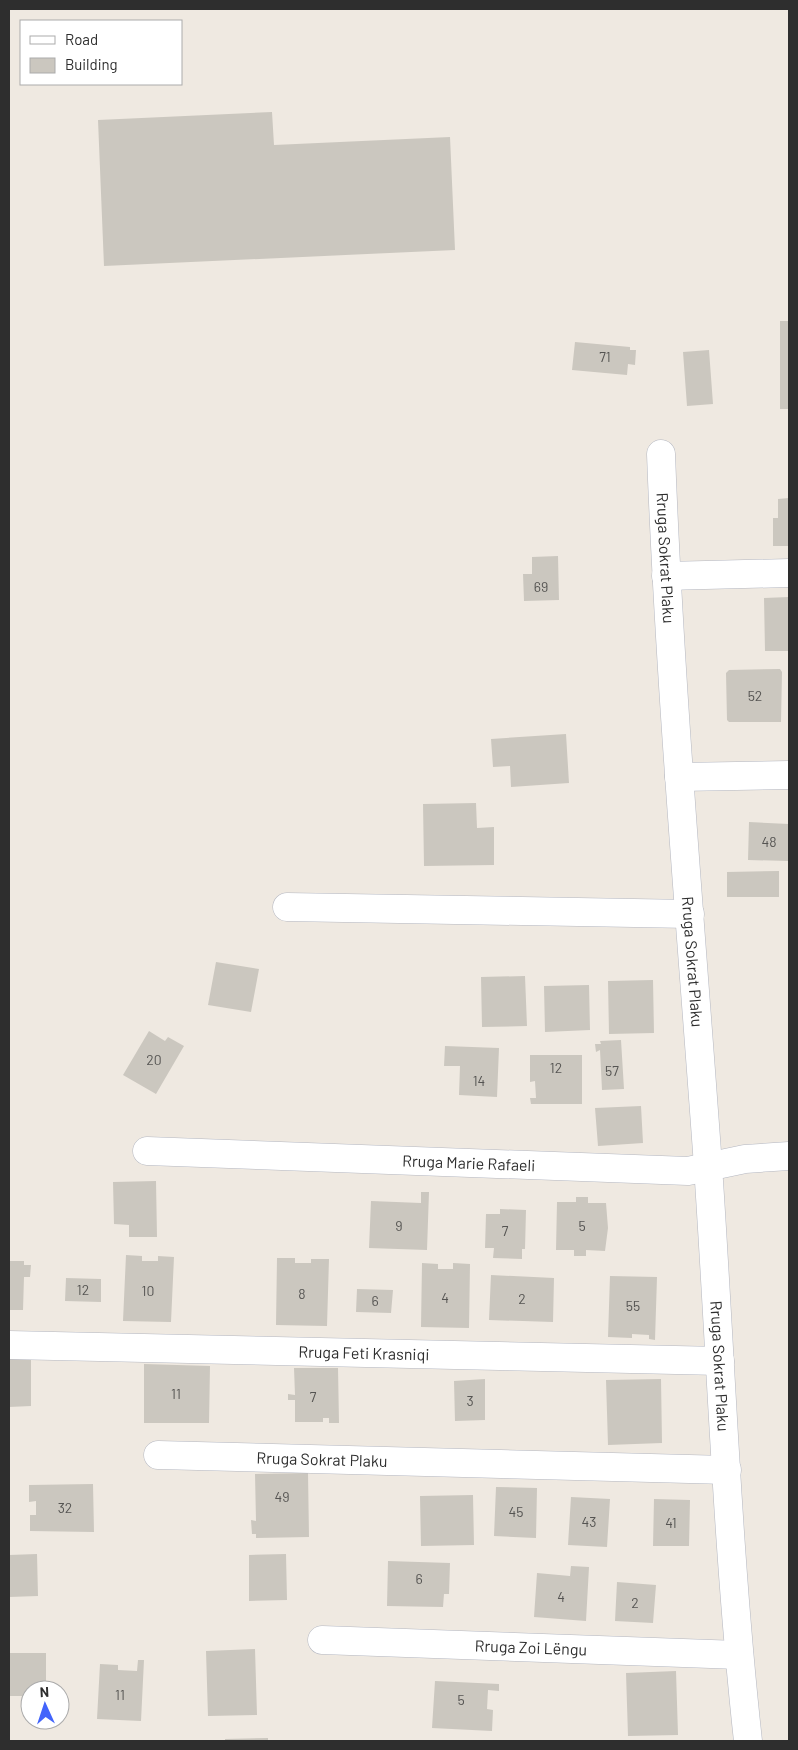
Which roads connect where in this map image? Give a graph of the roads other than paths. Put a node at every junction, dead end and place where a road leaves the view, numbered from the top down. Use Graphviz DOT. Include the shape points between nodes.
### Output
graph roads {
  1 [pos="661,454"];
  2 [pos="789,573"];
  3 [pos="666,576"];
  4 [pos="789,775"];
  5 [pos="679,777"];
  6 [pos="287,907"];
  7 [pos="690,914"];
  8 [pos="147,1151"];
  9 [pos="789,1156"];
  10 [pos="708,1166"];
  11 [pos="9,1345"];
  12 [pos="720,1361"];
  13 [pos="158,1455"];
  14 [pos="727,1470"];
  15 [pos="322,1640"];
  16 [pos="738,1655"];
  17 [pos="748,1741"];
  1 -- 3 [label="street, Rruga Sokrat Plaku"];
  2 -- 3 [label="street"];
  3 -- 5 [label="street, Rruga Sokrat Plaku"];
  4 -- 5 [label="street"];
  5 -- 7 [label="street, Rruga Sokrat Plaku"];
  6 -- 7 [label="street"];
  7 -- 10 [label="street, Rruga Sokrat Plaku"];
  8 -- 10 [label="street, Rruga Marie Rafaeli" via="688,1171"];
  9 -- 10 [label="street, Rruga Marie Rafaeli"];
  10 -- 12 [label="street, Rruga Sokrat Plaku"];
  11 -- 12 [label="street, Rruga Feti Krasniqi"];
  12 -- 14 [label="street, Rruga Sokrat Plaku"];
  13 -- 14 [label="street, Rruga Sokrat Plaku"];
  14 -- 16 [label="street, Rruga Sokrat Plaku"];
  15 -- 16 [label="street, Rruga Zoi Lëngu"];
  16 -- 17 [label="street, Rruga Sokrat Plaku"];
}
